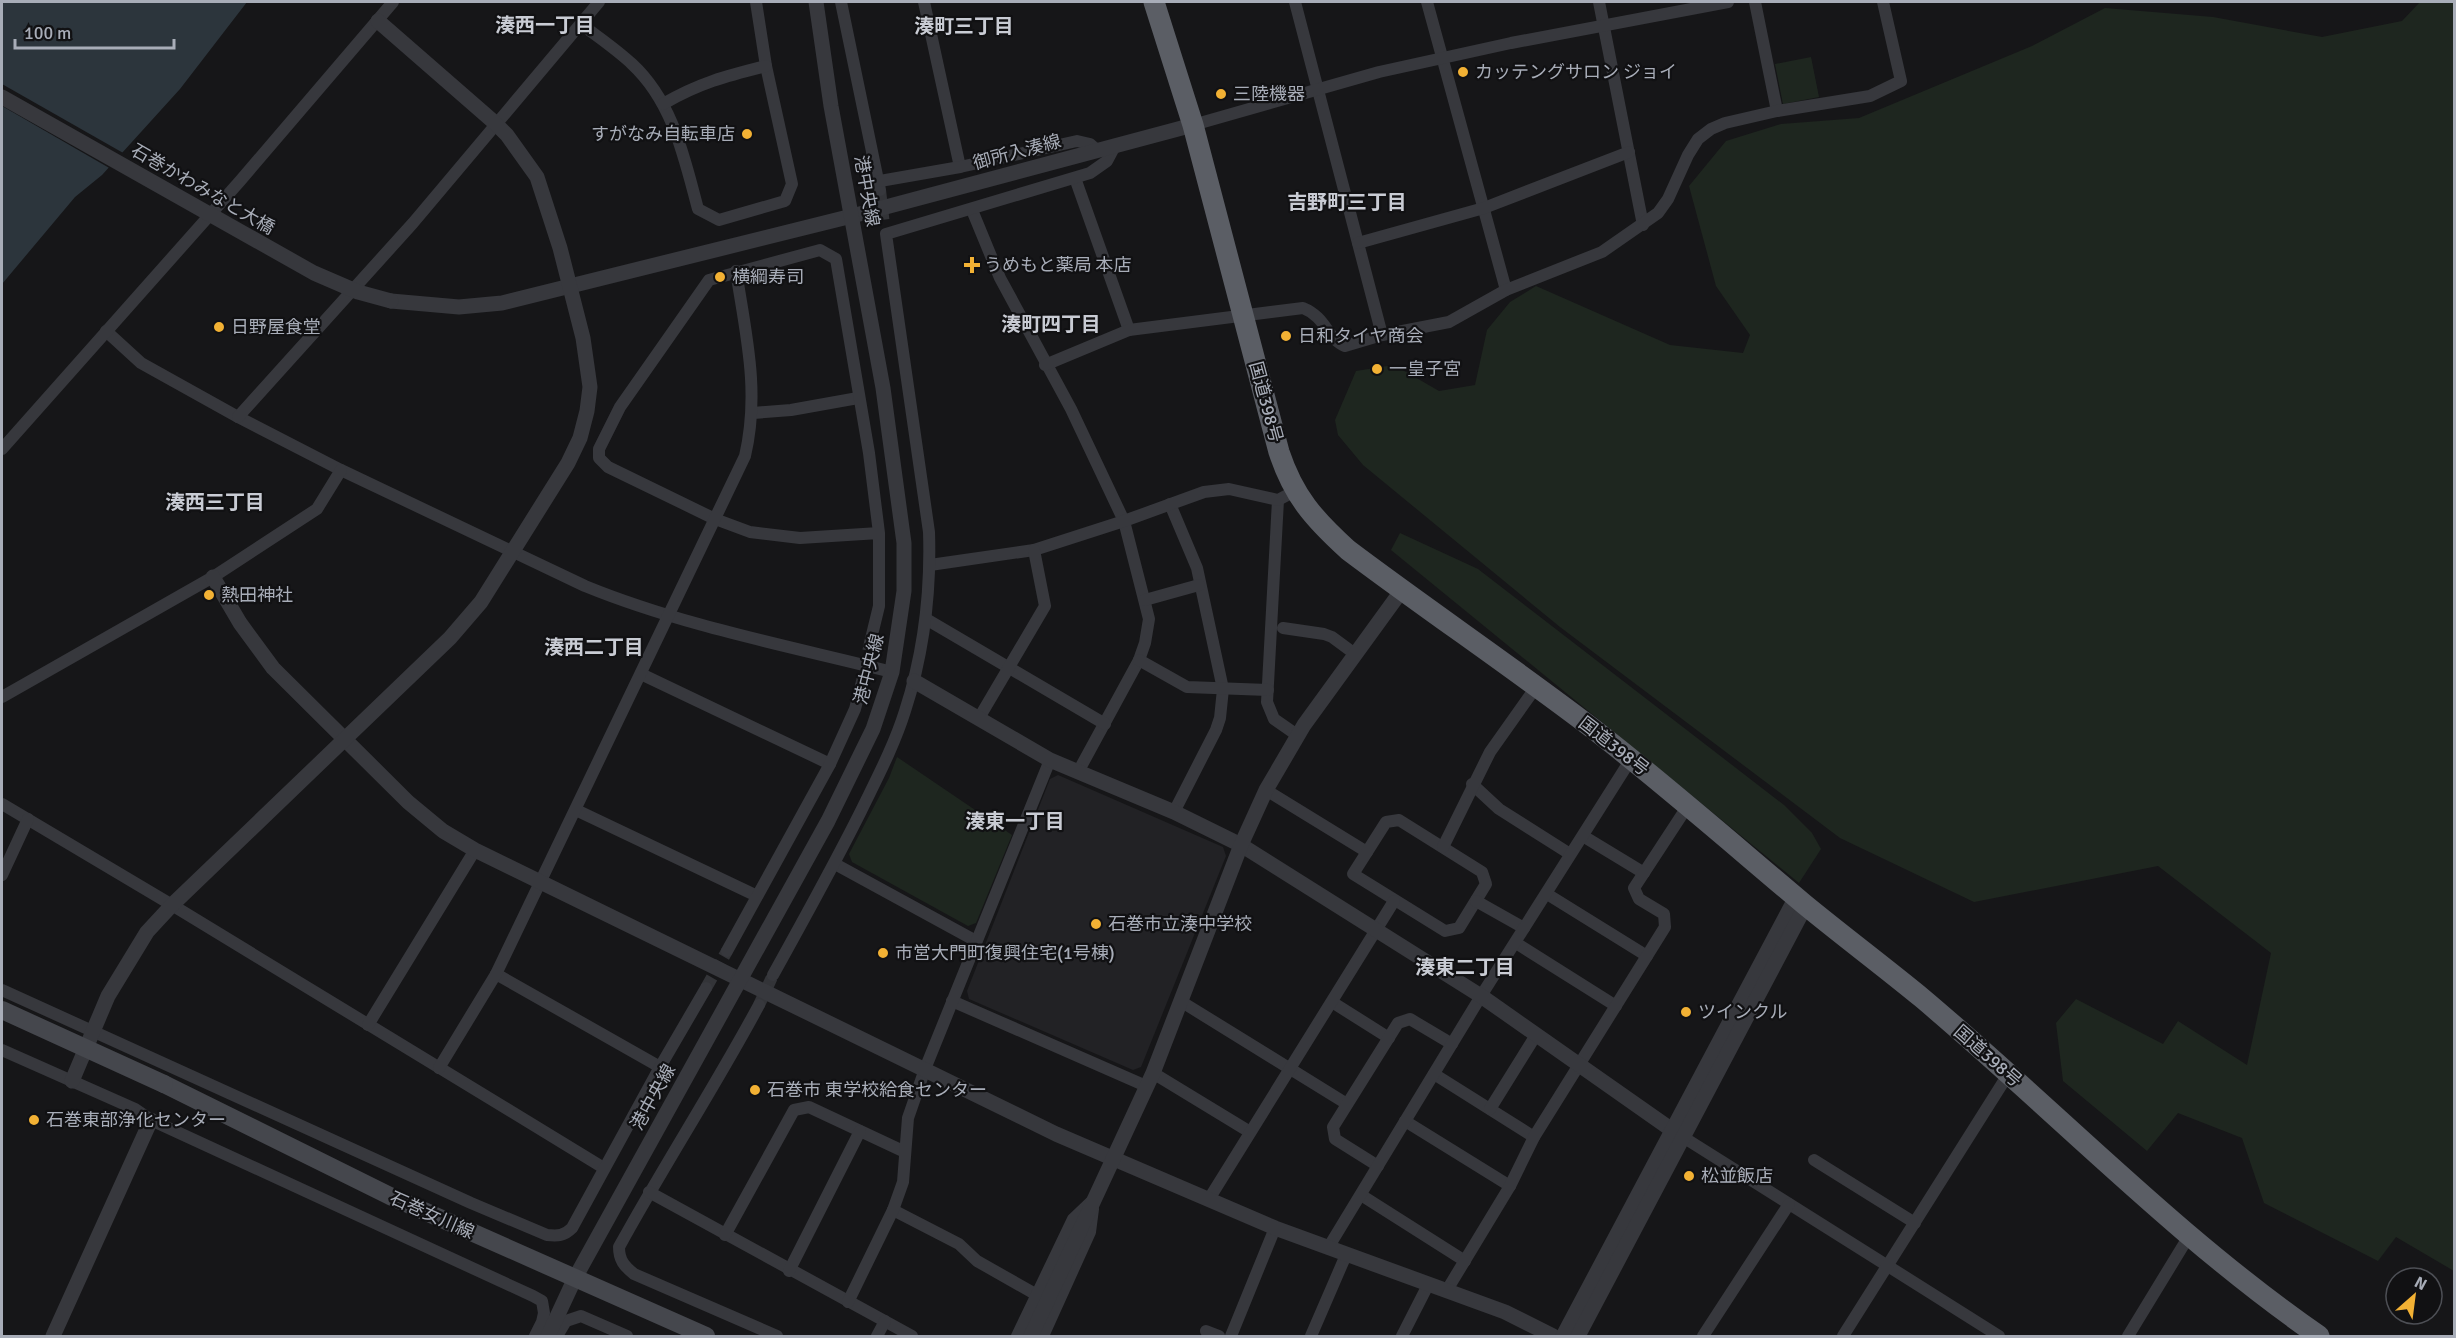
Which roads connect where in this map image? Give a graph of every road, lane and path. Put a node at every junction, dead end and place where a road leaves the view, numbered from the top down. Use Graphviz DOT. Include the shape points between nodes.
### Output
graph roads {
  1 [pos="393,2"];
  2 [pos="599,2"];
  3 [pos="756,2"];
  4 [pos="816,2"];
  5 [pos="841,2"];
  6 [pos="924,2"];
  7 [pos="1154,2"];
  8 [pos="1295,2"];
  9 [pos="1427,2"];
  10 [pos="1599,2"];
  11 [pos="1728,2"];
  12 [pos="1755,2"];
  13 [pos="1883,2"];
  14 [pos="378,21"];
  15 [pos="581,24"];
  16 [pos="1604,26"];
  17 [pos="1442,59"];
  18 [pos="766,66"];
  19 [pos="1318,90"];
  20 [pos="2,97"];
  21 [pos="663,104"];
  22 [pos="1777,111"];
  23 [pos="495,123"];
  24 [pos="1193,125"];
  25 [pos="1115,146"];
  26 [pos="1098,151"];
  27 [pos="1629,152"];
  28 [pos="960,166"];
  29 [pos="1075,178"];
  30 [pos="1484,208"];
  31 [pos="972,210"];
  32 [pos="852,216"];
  33 [pos="1643,225"];
  34 [pos="1358,243"];
  35 [pos="736,271"];
  36 [pos="568,287"];
  37 [pos="1506,290"];
  38 [pos="1243,317"];
  39 [pos="1129,330"];
  40 [pos="106,331"];
  41 [pos="1382,335"];
  42 [pos="1045,365"];
  43 [pos="858,398"];
  44 [pos="753,413"];
  45 [pos="238,417"];
  46 [pos="2,449"];
  47 [pos="341,470"];
  48 [pos="1287,495"];
  49 [pos="1170,504"];
  50 [pos="715,519"];
  51 [pos="1124,521"];
  52 [pos="879,533"];
  53 [pos="1034,550"];
  54 [pos="513,552"];
  55 [pos="930,565"];
  56 [pos="213,577"];
  57 [pos="1199,585"];
  58 [pos="1402,590"];
  59 [pos="1145,600"];
  60 [pos="670,615"];
  61 [pos="927,619"];
  62 [pos="1283,628"];
  63 [pos="870,643"];
  64 [pos="1355,654"];
  65 [pos="1139,660"];
  66 [pos="1010,666"];
  67 [pos="892,672"];
  68 [pos="641,674"];
  69 [pos="914,681"];
  70 [pos="861,686"];
  71 [pos="1536,687"];
  72 [pos="1223,688"];
  73 [pos="1268,690"];
  74 [pos="2,698"];
  75 [pos="979,718"];
  76 [pos="1105,724"];
  77 [pos="1297,735"];
  78 [pos="345,740"];
  79 [pos="1631,759"];
  80 [pos="1050,760"];
  81 [pos="830,764"];
  82 [pos="1078,772"];
  83 [pos="1472,784"];
  84 [pos="1266,790"];
  85 [pos="2,804"];
  86 [pos="1689,804"];
  87 [pos="576,810"];
  88 [pos="1174,812"];
  89 [pos="28,819"];
  90 [pos="1583,836"];
  91 [pos="1241,845"];
  92 [pos="1443,847"];
  93 [pos="475,850"];
  94 [pos="1366,852"];
  95 [pos="1570,854"];
  96 [pos="835,864"];
  97 [pos="1644,873"];
  98 [pos="2,874"];
  99 [pos="541,883"];
  100 [pos="1547,894"];
  101 [pos="757,896"];
  102 [pos="1394,901"];
  103 [pos="1476,901"];
  104 [pos="1801,901"];
  105 [pos="172,905"];
  106 [pos="1524,928"];
  107 [pos="1377,931"];
  108 [pos="976,941"];
  109 [pos="1516,943"];
  110 [pos="727,951"];
  111 [pos="1647,956"];
  112 [pos="496,974"];
  113 [pos="773,975"];
  114 [pos="740,980"];
  115 [pos="706,988"];
  116 [pos="2,990"];
  117 [pos="1481,996"];
  118 [pos="952,1001"];
  119 [pos="1182,1002"];
  120 [pos="1332,1002"];
  121 [pos="759,1005"];
  122 [pos="1616,1006"];
  123 [pos="2,1010"];
  124 [pos="368,1025"];
  125 [pos="93,1030"];
  126 [pos="1536,1035"];
  127 [pos="1389,1038"];
  128 [pos="1452,1044"];
  129 [pos="2,1050"];
  130 [pos="1580,1065"];
  131 [pos="439,1068"];
  132 [pos="660,1068"];
  133 [pos="1290,1068"];
  134 [pos="924,1069"];
  135 [pos="2009,1073"];
  136 [pos="1434,1074"];
  137 [pos="1149,1079"];
  138 [pos="72,1081"];
  139 [pos="1347,1104"];
  140 [pos="1490,1109"];
  141 [pos="151,1120"];
  142 [pos="1405,1121"];
  143 [pos="860,1131"];
  144 [pos="1250,1132"];
  145 [pos="1678,1134"];
  146 [pos="1534,1137"];
  147 [pos="905,1152"];
  148 [pos="1112,1158"];
  149 [pos="1814,1160"];
  150 [pos="1378,1166"];
  151 [pos="604,1168"];
  152 [pos="1510,1186"];
  153 [pos="650,1192"];
  154 [pos="1361,1195"];
  155 [pos="1094,1198"];
  156 [pos="1209,1199"];
  157 [pos="1789,1204"];
  158 [pos="893,1210"];
  159 [pos="1915,1223"];
  160 [pos="1275,1228"];
  161 [pos="725,1235"];
  162 [pos="2189,1236"];
  163 [pos="1621,1242"];
  164 [pos="1328,1248"];
  165 [pos="1346,1255"];
  166 [pos="1465,1261"];
  167 [pos="1888,1267"];
  168 [pos="789,1270"];
  169 [pos="575,1278"];
  170 [pos="1428,1285"];
  171 [pos="1447,1290"];
  172 [pos="1037,1295"];
  173 [pos="848,1302"];
  174 [pos="885,1322"];
  175 [pos="1206,1331"];
  176 [pos="57,1335"];
  177 [pos="1995,1335"];
  178 [pos="535,1336"];
  179 [pos="548,1336"];
  180 [pos="557,1336"];
  181 [pos="627,1336"];
  182 [pos="706,1336"];
  183 [pos="777,1336"];
  184 [pos="877,1336"];
  185 [pos="912,1336"];
  186 [pos="1017,1336"];
  187 [pos="1031,1336"];
  188 [pos="1043,1336"];
  189 [pos="1219,1336"];
  190 [pos="1232,1336"];
  191 [pos="1311,1336"];
  192 [pos="1402,1336"];
  193 [pos="1553,1336"];
  194 [pos="1563,1336"];
  195 [pos="1578,1336"];
  196 [pos="1703,1336"];
  197 [pos="1843,1336"];
  198 [pos="2128,1336"];
  199 [pos="2319,1336"];
  1 -- 14 [label="street"];
  2 -- 15 [label="street"];
  3 -- 18 [label="street"];
  4 -- 32 [label="street, 港中央線"];
  5 -- 28 [label="street" via="880,186"];
  6 -- 28 [label="street"];
  7 -- 24 [label="highway, 国道398号"];
  8 -- 19 [label="street"];
  9 -- 17 [label="street"];
  10 -- 16 [label="street"];
  11 -- 16 [label="street"];
  12 -- 22 [label="street"];
  13 -- 22 [label="street" via="1901,81 1870,96"];
  14 -- 23 [label="street"];
  14 -- 40 [label="street"];
  15 -- 21 [label="street" via="632,64"];
  15 -- 23 [label="street"];
  16 -- 17 [label="street"];
  16 -- 27 [label="street"];
  17 -- 19 [label="street"];
  17 -- 30 [label="street"];
  18 -- 21 [label="street" via="716,78"];
  18 -- 21 [label="street" via="792,184 785,201 719,220 698,209 680,141"];
  19 -- 24 [label="street"];
  19 -- 34 [label="street"];
  20 -- 36 [label="street, 石巻かわみなと大橋, bridge" via="314,273 358,292 391,301 459,307 502,303"];
  22 -- 33 [label="street" via="1725,123 1698,139 1668,199"];
  23 -- 36 [label="street" via="537,177"];
  23 -- 45 [label="street" via="413,223"];
  24 -- 25 [label="street, 御所入湊線"];
  24 -- 38 [label="highway, 国道398号"];
  25 -- 26 [label="street, 御所入湊線"];
  25 -- 29 [label="street" via="1098,169"];
  26 -- 28 [label="street" via="1077,141"];
  26 -- 32 [label="street, 御所入湊線"];
  27 -- 30 [label="street"];
  27 -- 33 [label="street"];
  29 -- 31 [label="street"];
  29 -- 39 [label="street"];
  30 -- 34 [label="street"];
  30 -- 37 [label="street"];
  31 -- 42 [label="street" via="1000,278"];
  31 -- 55 [label="street" via="885,229 929,532"];
  32 -- 36 [label="street, 御所入湊線"];
  32 -- 67 [label="street, 港中央線" via="883,388 904,543 904,591"];
  33 -- 37 [label="street" via="1602,252"];
  34 -- 41 [label="street"];
  35 -- 43 [label="street" via="820,250 836,259"];
  35 -- 44 [label="street" via="750,361"];
  35 -- 50 [label="street" via="709,280 620,407 598,458 608,467"];
  36 -- 54 [label="street" via="588,361 587,411 568,463"];
  37 -- 41 [label="street" via="1449,322"];
  38 -- 39 [label="street"];
  38 -- 41 [label="street" via="1303,308 1318,316 1345,346"];
  38 -- 48 [label="highway, 国道398号"];
  39 -- 42 [label="street"];
  40 -- 45 [label="street" via="141,363"];
  40 -- 46 [label="street"];
  42 -- 51 [label="street"];
  43 -- 44 [label="street"];
  43 -- 52 [label="street"];
  44 -- 50 [label="street" via="745,456"];
  45 -- 47 [label="street"];
  47 -- 54 [label="street"];
  47 -- 56 [label="street" via="317,509"];
  48 -- 49 [label="street" via="1229,489 1203,492"];
  48 -- 58 [label="highway, 国道398号"];
  48 -- 73 [label="street"];
  49 -- 51 [label="street"];
  49 -- 57 [label="street" via="1197,567"];
  50 -- 52 [label="street" via="750,532 800,538"];
  50 -- 60 [label="street"];
  51 -- 53 [label="street"];
  51 -- 59 [label="street"];
  52 -- 63 [label="street" via="879,606"];
  53 -- 55 [label="street"];
  53 -- 66 [label="street" via="1045,606"];
  54 -- 60 [label="street" via="617,599"];
  54 -- 78 [label="street" via="481,602 450,638"];
  55 -- 61 [label="street"];
  56 -- 74 [label="street"];
  56 -- 78 [label="street" via="273,668"];
  57 -- 59 [label="street"];
  57 -- 72 [label="street"];
  58 -- 64 [label="street"];
  58 -- 71 [label="highway, 国道398号"];
  59 -- 65 [label="street" via="1149,628"];
  60 -- 67 [label="street"];
  60 -- 68 [label="street"];
  61 -- 66 [label="street"];
  61 -- 69 [label="street"];
  62 -- 64 [label="street" via="1332,637"];
  64 -- 77 [label="street"];
  65 -- 72 [label="street" via="1187,687"];
  65 -- 76 [label="street"];
  66 -- 75 [label="street"];
  66 -- 76 [label="street"];
  67 -- 114 [label="street, 港中央線" via="873,729 833,811"];
  68 -- 81 [label="street"];
  68 -- 87 [label="street"];
  69 -- 75 [label="street"];
  69 -- 96 [label="street" via="883,766"];
  70 -- 81 [label="street"];
  71 -- 79 [label="highway, 国道398号"];
  71 -- 83 [label="street"];
  72 -- 73 [label="street"];
  72 -- 88 [label="street" via="1216,730"];
  73 -- 77 [label="street" via="1267,702 1274,719"];
  75 -- 80 [label="street"];
  76 -- 82 [label="street"];
  77 -- 84 [label="street"];
  78 -- 93 [label="street" via="417,809"];
  78 -- 105 [label="street"];
  79 -- 86 [label="highway, 国道398号"];
  79 -- 90 [label="street"];
  80 -- 82 [label="street"];
  80 -- 108 [label="street"];
  81 -- 101 [label="street"];
  82 -- 88 [label="street"];
  83 -- 92 [label="street"];
  83 -- 95 [label="street" via="1499,809"];
  84 -- 91 [label="street"];
  84 -- 94 [label="street"];
  85 -- 89 [label="street"];
  86 -- 97 [label="street"];
  86 -- 104 [label="highway, 国道398号"];
  87 -- 99 [label="street"];
  87 -- 101 [label="street"];
  88 -- 91 [label="street"];
  89 -- 98 [label="street"];
  89 -- 105 [label="street"];
  90 -- 95 [label="street"];
  90 -- 97 [label="street"];
  91 -- 107 [label="street"];
  91 -- 119 [label="street"];
  92 -- 94 [label="street" via="1399,820 1386,822"];
  92 -- 103 [label="street" via="1482,872 1486,884"];
  93 -- 99 [label="street"];
  93 -- 124 [label="street"];
  94 -- 102 [label="street" via="1353,874"];
  95 -- 100 [label="street"];
  96 -- 108 [label="street"];
  96 -- 113 [label="street"];
  97 -- 111 [label="street" via="1634,888 1639,899 1664,914 1665,927"];
  99 -- 112 [label="street"];
  99 -- 114 [label="street"];
  100 -- 106 [label="street"];
  100 -- 111 [label="street"];
  101 -- 110 [label="street"];
  102 -- 103 [label="street" via="1445,932 1459,928"];
  102 -- 107 [label="street"];
  103 -- 106 [label="street"];
  104 -- 135 [label="highway, 国道398号"];
  104 -- 145 [label="street"];
  105 -- 124 [label="street"];
  105 -- 125 [label="street" via="131,956"];
  106 -- 109 [label="street"];
  107 -- 117 [label="street"];
  107 -- 120 [label="street"];
  108 -- 118 [label="street"];
  109 -- 117 [label="street"];
  109 -- 122 [label="street"];
  111 -- 122 [label="street"];
  112 -- 131 [label="street"];
  112 -- 132 [label="street"];
  114 -- 134 [label="street"];
  114 -- 169 [label="street, 港中央線"];
  115 -- 132 [label="street"];
  116 -- 125 [label="street"];
  117 -- 126 [label="street"];
  117 -- 128 [label="street"];
  118 -- 134 [label="street"];
  118 -- 137 [label="street"];
  119 -- 133 [label="street"];
  119 -- 137 [label="street"];
  120 -- 127 [label="street"];
  120 -- 133 [label="street"];
  121 -- 153 [label="street"];
  122 -- 130 [label="street"];
  123 -- 169 [label="main road, 石巻女川線, bridge" via="164,1084 390,1196"];
  124 -- 131 [label="street"];
  125 -- 138 [label="street"];
  125 -- 151 [label="street" via="547,1235 567,1234"];
  126 -- 130 [label="street"];
  126 -- 140 [label="street"];
  127 -- 128 [label="street" via="1398,1023 1410,1019"];
  127 -- 139 [label="street"];
  128 -- 136 [label="street"];
  129 -- 138 [label="street"];
  130 -- 145 [label="street"];
  130 -- 146 [label="street"];
  131 -- 151 [label="street"];
  132 -- 151 [label="street"];
  133 -- 139 [label="street"];
  133 -- 144 [label="street"];
  134 -- 147 [label="street" via="908,1118"];
  134 -- 148 [label="street"];
  135 -- 159 [label="street"];
  135 -- 162 [label="highway, 国道398号"];
  136 -- 140 [label="street"];
  136 -- 142 [label="street"];
  137 -- 144 [label="street"];
  137 -- 148 [label="street"];
  138 -- 141 [label="street"];
  139 -- 150 [label="street" via="1333,1127 1335,1139"];
  140 -- 146 [label="street"];
  141 -- 176 [label="street"];
  141 -- 178 [label="street" via="542,1301 544,1313"];
  142 -- 150 [label="street"];
  142 -- 152 [label="street"];
  143 -- 147 [label="street"];
  143 -- 161 [label="street" via="809,1107 794,1110"];
  143 -- 168 [label="street"];
  144 -- 156 [label="street"];
  145 -- 157 [label="street"];
  145 -- 163 [label="street"];
  146 -- 152 [label="street"];
  147 -- 158 [label="street" via="903,1182"];
  148 -- 155 [label="street"];
  148 -- 156 [label="street"];
  149 -- 159 [label="street"];
  150 -- 154 [label="street"];
  152 -- 166 [label="street"];
  153 -- 161 [label="street"];
  153 -- 183 [label="street" via="620,1247 623,1264 634,1274"];
  154 -- 164 [label="street"];
  154 -- 166 [label="street"];
  155 -- 172 [label="street" via="1073,1219"];
  155 -- 187 [label="street"];
  155 -- 188 [label="street" via="1090,1232"];
  156 -- 160 [label="street"];
  157 -- 167 [label="street"];
  157 -- 196 [label="street"];
  158 -- 172 [label="street" via="959,1244 977,1261"];
  158 -- 173 [label="street"];
  159 -- 167 [label="street"];
  160 -- 164 [label="street"];
  160 -- 190 [label="street"];
  161 -- 168 [label="street"];
  162 -- 198 [label="street"];
  162 -- 199 [label="highway, 国道398号"];
  163 -- 194 [label="street"];
  163 -- 195 [label="street"];
  164 -- 165 [label="street"];
  165 -- 170 [label="street"];
  165 -- 191 [label="street"];
  166 -- 171 [label="street"];
  167 -- 177 [label="street"];
  167 -- 197 [label="street"];
  168 -- 173 [label="street"];
  169 -- 179 [label="street, 港中央線"];
  169 -- 182 [label="main road, 石巻女川線"];
  170 -- 171 [label="street"];
  170 -- 192 [label="street"];
  171 -- 193 [label="street"];
  172 -- 186 [label="street"];
  173 -- 174 [label="street"];
  174 -- 184 [label="street"];
  174 -- 185 [label="street"];
  175 -- 189 [label="street"];
  180 -- 181 [label="street" via="566,1322 581,1316"];
}
